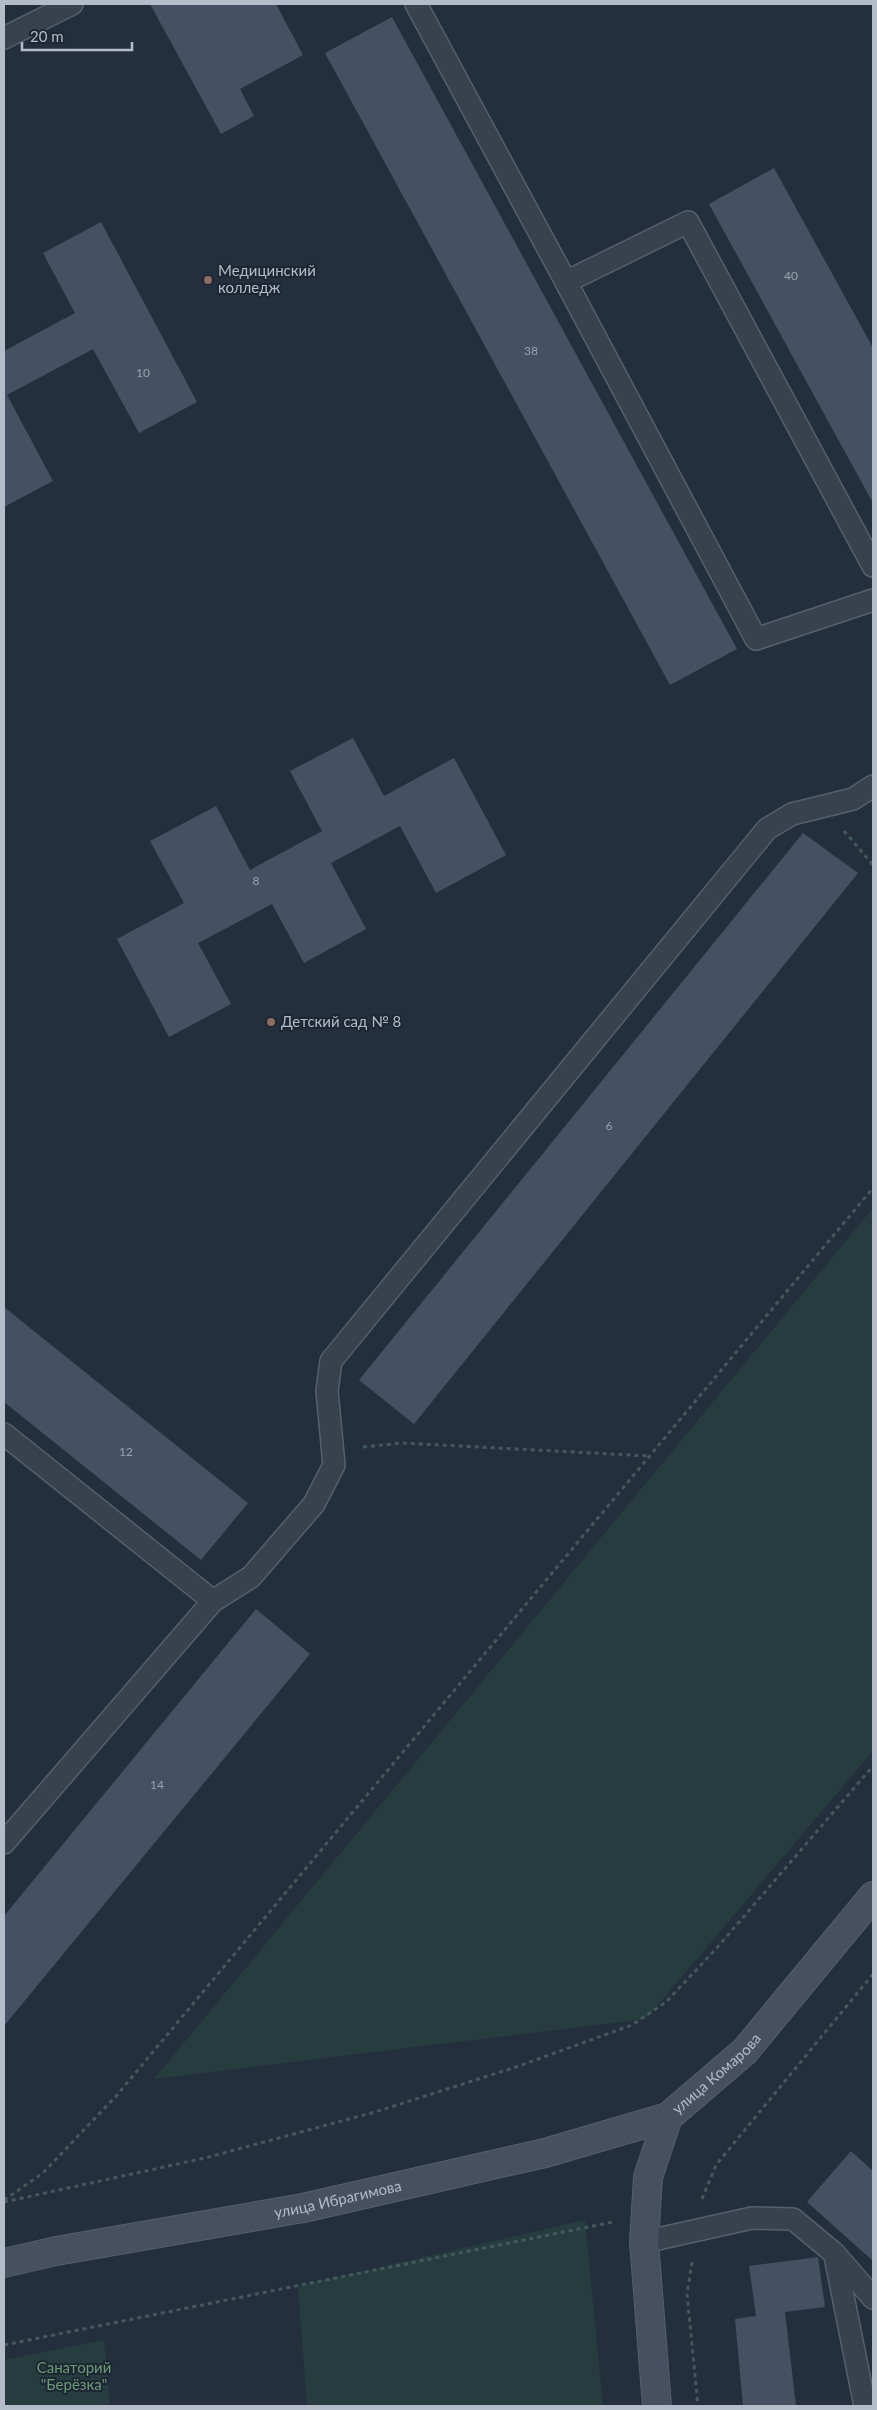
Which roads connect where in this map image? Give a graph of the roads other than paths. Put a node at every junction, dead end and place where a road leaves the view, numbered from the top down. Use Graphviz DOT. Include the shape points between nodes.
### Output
graph roads {
  1 [pos="72,4"];
  2 [pos="416,4"];
  3 [pos="39,11"];
  4 [pos="4,38"];
  5 [pos="566,282"];
  6 [pos="873,566"];
  7 [pos="873,600"];
  8 [pos="873,786"];
  9 [pos="4,1434"];
  10 [pos="213,1601"];
  11 [pos="4,1843"];
  12 [pos="873,1896"];
  13 [pos="668,2117"];
  14 [pos="644,2242"];
  15 [pos="834,2253"];
  16 [pos="4,2263"];
  17 [pos="873,2298"];
  18 [pos="657,2406"];
  19 [pos="865,2406"];
  1 -- 3 [label="lane"];
  2 -- 5 [label="lane"];
  3 -- 4 [label="lane"];
  5 -- 6 [label="lane" via="688,222"];
  5 -- 7 [label="lane" via="756,639"];
  8 -- 10 [label="lane" via="852,799 792,814 767,829 331,1362 326,1391 334,1465 314,1504 251,1577"];
  9 -- 10 [label="lane"];
  10 -- 11 [label="lane"];
  12 -- 13 [label="main road, улица Комарова" via="745,2051"];
  13 -- 14 [label="main road, улица Комарова" via="648,2177"];
  13 -- 16 [label="main road, улица Ибрагимова" via="545,2153 303,2208"];
  14 -- 15 [label="lane" via="752,2218 794,2219"];
  14 -- 18 [label="main road, улица Комарова"];
  15 -- 17 [label="lane"];
  15 -- 19 [label="lane"];
}
